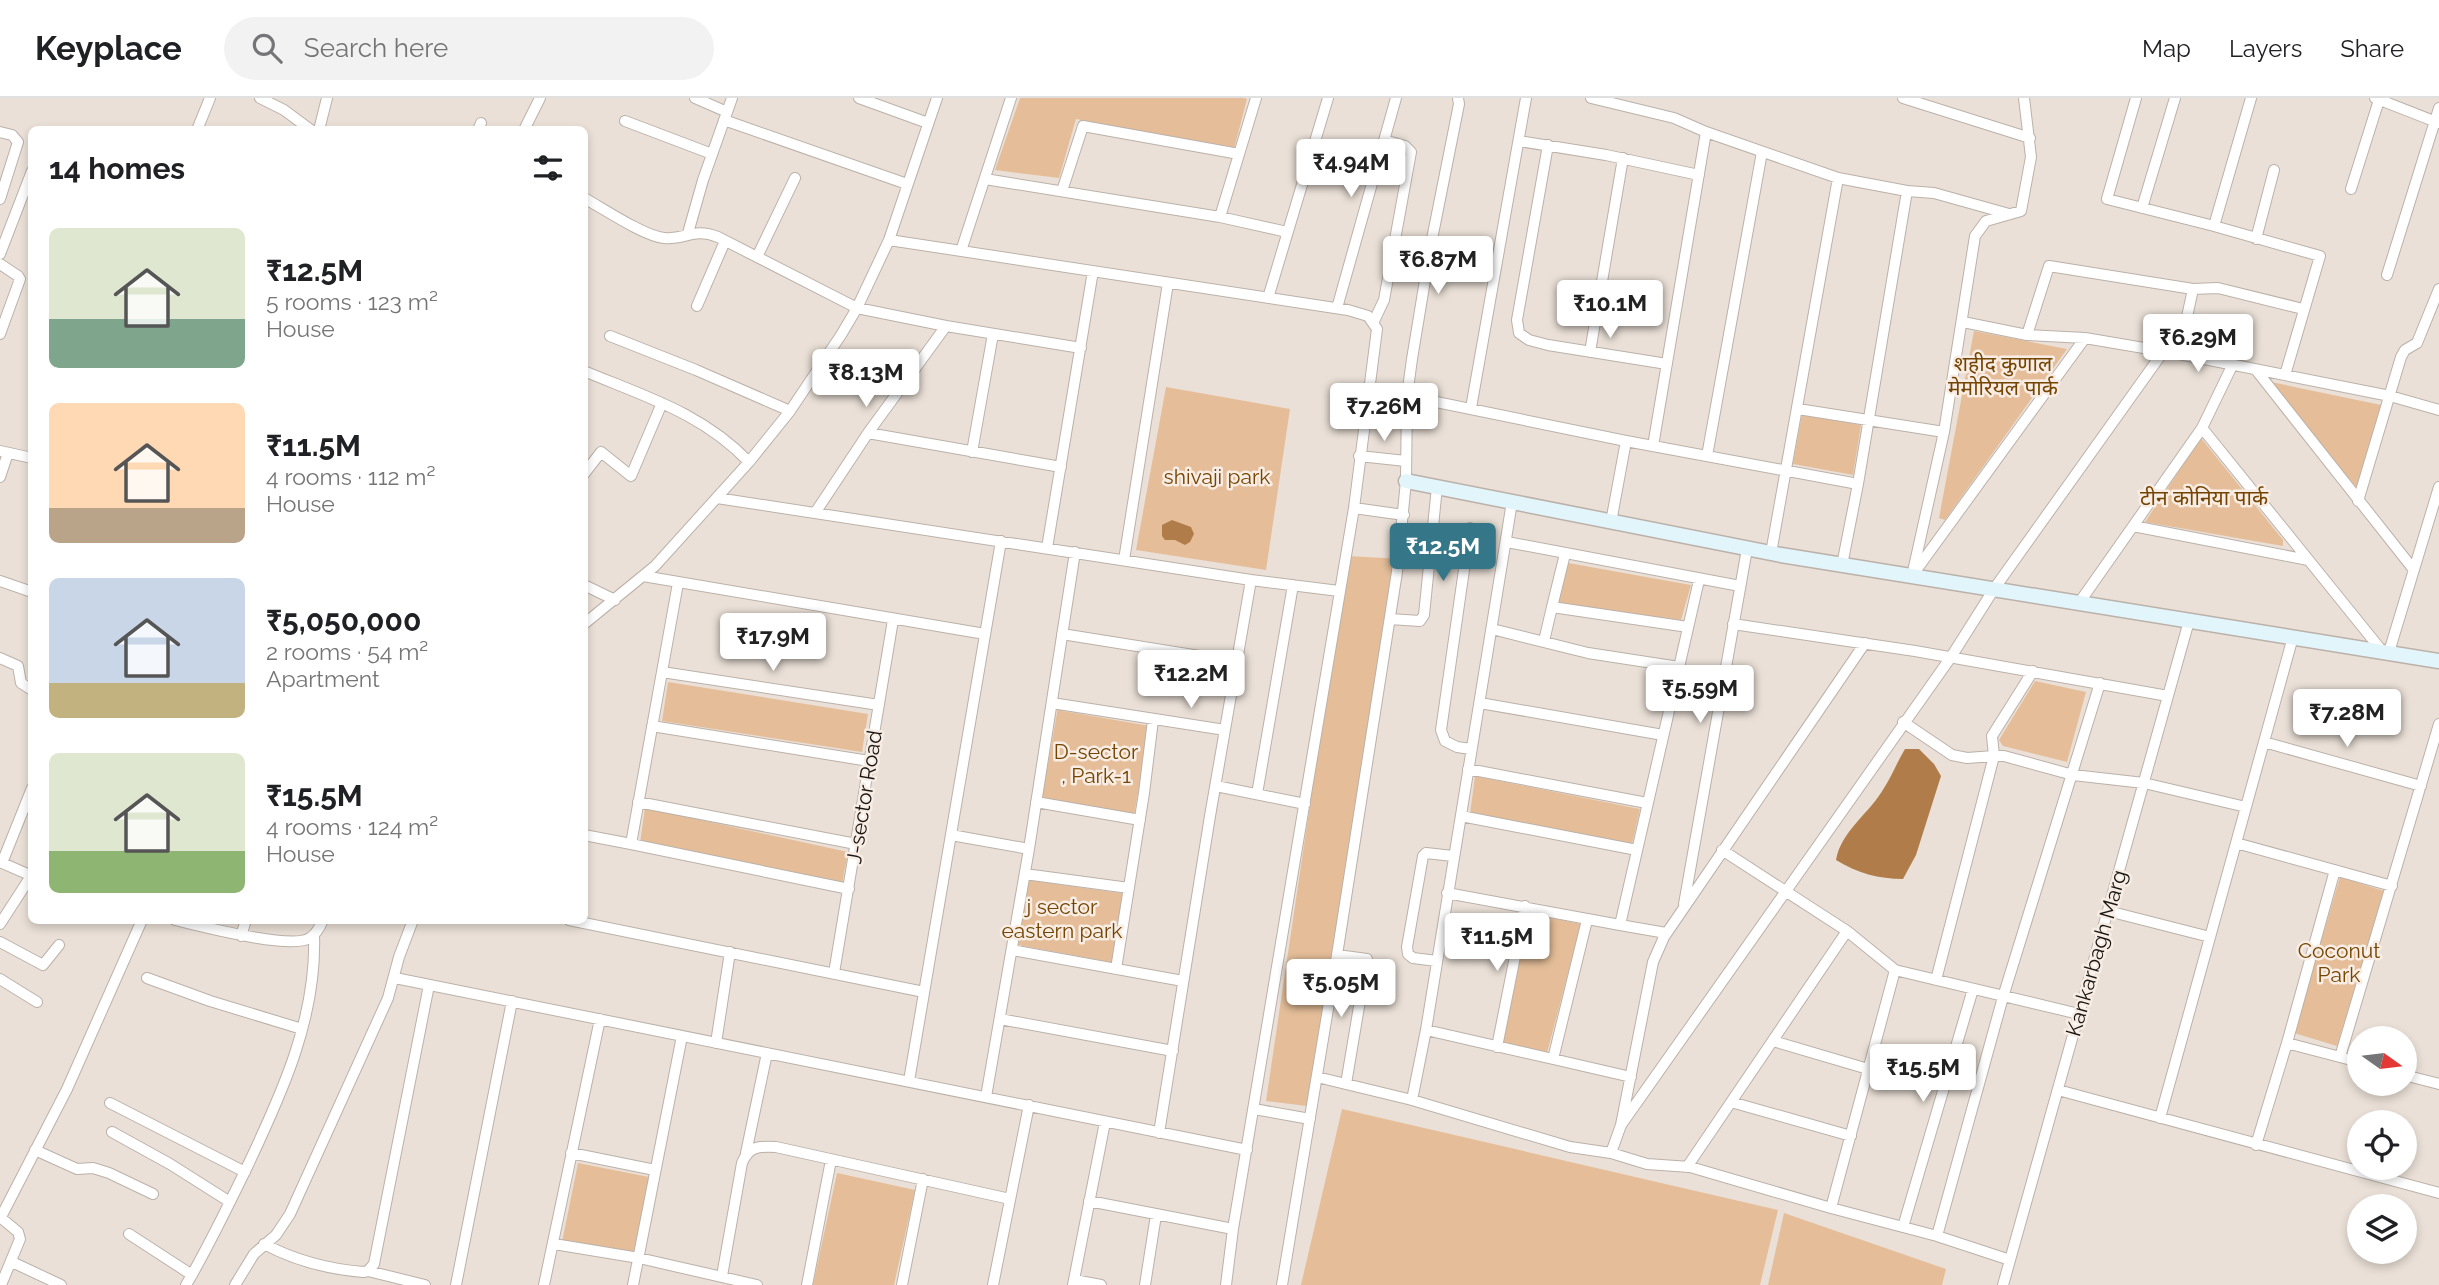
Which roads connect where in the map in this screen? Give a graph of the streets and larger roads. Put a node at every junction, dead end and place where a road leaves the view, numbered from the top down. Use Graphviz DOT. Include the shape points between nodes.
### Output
graph roads {
  1 [pos="210,98"];
  2 [pos="260,98"];
  3 [pos="327,98"];
  4 [pos="540,98"];
  5 [pos="695,98"];
  6 [pos="732,98"];
  7 [pos="859,98"];
  8 [pos="937,98"];
  9 [pos="1011,98"];
  10 [pos="1255,98"];
  11 [pos="1328,98"];
  12 [pos="1396,98"];
  13 [pos="1458,98"];
  14 [pos="1526,98"];
  15 [pos="1591,98"];
  16 [pos="1903,98"];
  17 [pos="2024,98"];
  18 [pos="2136,98"];
  19 [pos="2175,98"];
  20 [pos="2251,98"];
  21 [pos="2377,99"];
  22 [pos="2439,108"];
  23 [pos="726,116"];
  24 [pos="625,121"];
  25 [pos="928,123"];
  26 [pos="2437,123"];
  27 [pos="199,126"];
  28 [pos="306,126"];
  29 [pos="320,126"];
  30 [pos="526,126"];
  31 [pos="0,132"];
  32 [pos="1706,132"];
  33 [pos="2030,138"];
  34 [pos="1384,140"];
  35 [pos="1519,141"];
  36 [pos="1548,145"];
  37 [pos="1762,152"];
  38 [pos="712,154"];
  39 [pos="1239,154"];
  40 [pos="1623,158"];
  41 [pos="2274,170"];
  42 [pos="1699,175"];
  43 [pos="795,178"];
  44 [pos="1838,178"];
  45 [pos="985,179"];
  46 [pos="28,181"];
  47 [pos="908,184"];
  48 [pos="2351,189"];
  49 [pos="1062,191"];
  50 [pos="1907,191"];
  51 [pos="0,199"];
  52 [pos="588,201"];
  53 [pos="2143,208"];
  54 [pos="2013,215"];
  55 [pos="1220,217"];
  56 [pos="2214,226"];
  57 [pos="1287,232"];
  58 [pos="688,233"];
  59 [pos="2256,239"];
  60 [pos="889,240"];
  61 [pos="725,241"];
  62 [pos="961,251"];
  63 [pos="0,254"];
  64 [pos="757,257"];
  65 [pos="0,264"];
  66 [pos="1093,271"];
  67 [pos="2387,275"];
  68 [pos="18,276"];
  69 [pos="28,277"];
  70 [pos="1168,283"];
  71 [pos="2193,289"];
  72 [pos="2439,289"];
  73 [pos="1268,298"];
  74 [pos="697,306"];
  75 [pos="857,308"];
  76 [pos="1336,308"];
  77 [pos="2303,309"];
  78 [pos="1374,321"];
  79 [pos="1963,322"];
  80 [pos="947,326"];
  81 [pos="1,330"];
  82 [pos="993,334"];
  83 [pos="2026,335"];
  84 [pos="610,336"];
  85 [pos="2085,338"];
  86 [pos="1081,348"];
  87 [pos="1590,352"];
  88 [pos="2163,352"];
  89 [pos="2179,354"];
  90 [pos="1667,364"];
  91 [pos="2232,366"];
  92 [pos="2256,370"];
  93 [pos="588,373"];
  94 [pos="2285,375"];
  95 [pos="1369,393"];
  96 [pos="1407,396"];
  97 [pos="2390,396"];
  98 [pos="662,403"];
  99 [pos="1471,408"];
  100 [pos="1798,409"];
  101 [pos="2439,410"];
  102 [pos="790,411"];
  103 [pos="1869,421"];
  104 [pos="2202,428"];
  105 [pos="1944,432"];
  106 [pos="868,433"];
  107 [pos="1626,442"];
  108 [pos="1653,446"];
  109 [pos="4,452"];
  110 [pos="972,452"];
  111 [pos="1359,456"];
  112 [pos="1707,456"];
  113 [pos="28,457"];
  114 [pos="1406,461"];
  115 [pos="749,462"];
  116 [pos="1061,467"];
  117 [pos="588,469"];
  118 [pos="1786,471"];
  119 [pos="0,477"];
  120 [pos="1406,481"];
  121 [pos="1858,484"];
  122 [pos="2439,486"];
  123 [pos="1437,487"];
  124 [pos="717,498"];
  125 [pos="2358,501"];
  126 [pos="1513,502"];
  127 [pos="1354,508"];
  128 [pos="2436,508"];
  129 [pos="816,513"];
  130 [pos="1404,515"];
  131 [pos="1611,522"];
  132 [pos="2133,526"];
  133 [pos="1470,528"];
  134 [pos="1001,541"];
  135 [pos="1507,542"];
  136 [pos="1047,548"];
  137 [pos="1747,549"];
  138 [pos="1075,552"];
  139 [pos="1565,554"];
  140 [pos="1772,554"];
  141 [pos="2308,559"];
  142 [pos="1124,560"];
  143 [pos="1842,565"];
  144 [pos="2414,570"];
  145 [pos="643,576"];
  146 [pos="1912,576"];
  147 [pos="1251,580"];
  148 [pos="1699,580"];
  149 [pos="0,581"];
  150 [pos="678,583"];
  151 [pos="1293,585"];
  152 [pos="1740,586"];
  153 [pos="588,587"];
  154 [pos="1994,589"];
  155 [pos="28,591"];
  156 [pos="1339,591"];
  157 [pos="615,600"];
  158 [pos="2079,603"];
  159 [pos="1552,607"];
  160 [pos="1390,619"];
  161 [pos="893,620"];
  162 [pos="588,621"];
  163 [pos="2189,621"];
  164 [pos="1733,624"];
  165 [pos="1688,627"];
  166 [pos="1492,629"];
  167 [pos="985,634"];
  168 [pos="1062,634"];
  169 [pos="2293,637"];
  170 [pos="1544,641"];
  171 [pos="1865,643"];
  172 [pos="2386,652"];
  173 [pos="1951,657"];
  174 [pos="0,658"];
  175 [pos="2439,661"];
  176 [pos="1237,662"];
  177 [pos="1679,667"];
  178 [pos="2032,671"];
  179 [pos="662,672"];
  180 [pos="2100,683"];
  181 [pos="28,688"];
  182 [pos="2168,696"];
  183 [pos="1052,703"];
  184 [pos="1480,703"];
  185 [pos="879,705"];
  186 [pos="1153,720"];
  187 [pos="1903,722"];
  188 [pos="2439,724"];
  189 [pos="652,726"];
  190 [pos="1225,730"];
  191 [pos="1663,735"];
  192 [pos="2264,742"];
  193 [pos="1471,749"];
  194 [pos="1994,756"];
  195 [pos="869,761"];
  196 [pos="2428,765"];
  197 [pos="2439,768"];
  198 [pos="1468,769"];
  199 [pos="2073,775"];
  200 [pos="2144,783"];
  201 [pos="1216,786"];
  202 [pos="2421,786"];
  203 [pos="1257,794"];
  204 [pos="28,798"];
  205 [pos="638,802"];
  206 [pos="1036,802"];
  207 [pos="1647,803"];
  208 [pos="1305,804"];
  209 [pos="2246,807"];
  210 [pos="1461,816"];
  211 [pos="1140,820"];
  212 [pos="951,835"];
  213 [pos="588,836"];
  214 [pos="2236,842"];
  215 [pos="631,844"];
  216 [pos="856,844"];
  217 [pos="1029,849"];
  218 [pos="1637,850"];
  219 [pos="1722,850"];
  220 [pos="1453,856"];
  221 [pos="1,863"];
  222 [pos="2334,870"];
  223 [pos="1025,874"];
  224 [pos="28,875"];
  225 [pos="28,881"];
  226 [pos="2392,886"];
  227 [pos="1129,888"];
  228 [pos="849,890"];
  229 [pos="1786,891"];
  230 [pos="1447,893"];
  231 [pos="1525,906"];
  232 [pos="1684,907"];
  233 [pos="2108,911"];
  234 [pos="1587,920"];
  235 [pos="0,924"];
  236 [pos="140,924"];
  237 [pos="192,924"];
  238 [pos="245,924"];
  239 [pos="321,924"];
  240 [pos="411,924"];
  241 [pos="588,924"];
  242 [pos="1620,925"];
  243 [pos="1847,931"];
  244 [pos="1666,933"];
  245 [pos="314,935"];
  246 [pos="242,936"];
  247 [pos="2210,937"];
  248 [pos="0,942"];
  249 [pos="59,945"];
  250 [pos="1012,950"];
  251 [pos="730,953"];
  252 [pos="1338,955"];
  253 [pos="1437,961"];
  254 [pos="1116,969"];
  255 [pos="1895,970"];
  256 [pos="834,973"];
  257 [pos="147,978"];
  258 [pos="395,978"];
  259 [pos="0,979"];
  260 [pos="1936,980"];
  261 [pos="1182,981"];
  262 [pos="429,985"];
  263 [pos="1973,989"];
  264 [pos="924,992"];
  265 [pos="2003,997"];
  266 [pos="512,1001"];
  267 [pos="37,1002"];
  268 [pos="2079,1014"];
  269 [pos="1000,1018"];
  270 [pos="600,1019"];
  271 [pos="302,1029"];
  272 [pos="1426,1030"];
  273 [pos="682,1036"];
  274 [pos="1773,1041"];
  275 [pos="716,1043"];
  276 [pos="2287,1043"];
  277 [pos="1497,1047"];
  278 [pos="1173,1051"];
  279 [pos="766,1053"];
  280 [pos="2340,1057"];
  281 [pos="1553,1059"];
  282 [pos="2347,1059"];
  283 [pos="1868,1069"];
  284 [pos="1317,1077"];
  285 [pos="1630,1077"];
  286 [pos="2417,1078"];
  287 [pos="909,1081"];
  288 [pos="1346,1084"];
  289 [pos="2439,1084"];
  290 [pos="2058,1090"];
  291 [pos="986,1097"];
  292 [pos="1412,1100"];
  293 [pos="1731,1102"];
  294 [pos="110,1103"];
  295 [pos="1029,1105"];
  296 [pos="1254,1109"];
  297 [pos="2160,1118"];
  298 [pos="1310,1119"];
  299 [pos="1105,1122"];
  300 [pos="1621,1125"];
  301 [pos="113,1132"];
  302 [pos="1159,1133"];
  303 [pos="1850,1136"];
  304 [pos="2256,1145"];
  305 [pos="35,1150"];
  306 [pos="1247,1150"];
  307 [pos="572,1153"];
  308 [pos="746,1153"];
  309 [pos="1611,1153"];
  310 [pos="831,1160"];
  311 [pos="1687,1167"];
  312 [pos="655,1170"];
  313 [pos="245,1172"];
  314 [pos="923,1180"];
  315 [pos="153,1194"];
  316 [pos="2439,1194"];
  317 [pos="1010,1199"];
  318 [pos="1089,1201"];
  319 [pos="230,1202"];
  320 [pos="1831,1208"];
  321 [pos="1156,1215"];
  322 [pos="0,1217"];
  323 [pos="1903,1227"];
  324 [pos="1233,1228"];
  325 [pos="129,1234"];
  326 [pos="1937,1236"];
  327 [pos="264,1244"];
  328 [pos="554,1244"];
  329 [pos="639,1258"];
  330 [pos="2010,1260"];
  331 [pos="12,1262"];
  332 [pos="368,1271"];
  333 [pos="192,1275"];
  334 [pos="722,1276"];
  335 [pos="1073,1282"];
  336 [pos="1,1285"];
  337 [pos="61,1285"];
  338 [pos="186,1285"];
  339 [pos="235,1285"];
  340 [pos="425,1285"];
  341 [pos="456,1285"];
  342 [pos="544,1285"];
  343 [pos="633,1285"];
  344 [pos="757,1285"];
  345 [pos="807,1285"];
  346 [pos="902,1285"];
  347 [pos="993,1285"];
  348 [pos="1101,1285"];
  349 [pos="1144,1285"];
  350 [pos="1226,1285"];
  351 [pos="1282,1285"];
  352 [pos="2003,1285"];
  1 -- 27 [label="street"];
  2 -- 28 [label="street"];
  3 -- 29 [label="street"];
  4 -- 30 [label="street"];
  5 -- 23 [label="street"];
  6 -- 23 [label="street"];
  7 -- 25 [label="street"];
  8 -- 25 [label="street"];
  9 -- 45 [label="street"];
  10 -- 39 [label="street"];
  11 -- 57 [label="street"];
  12 -- 34 [label="street"];
  13 -- 96 [label="street"];
  14 -- 35 [label="street"];
  15 -- 32 [label="street" via="1674,118"];
  16 -- 33 [label="street"];
  17 -- 33 [label="street"];
  18 -- 53 [label="street" via="2107,200"];
  19 -- 53 [label="street"];
  20 -- 56 [label="street"];
  21 -- 26 [label="street"];
  21 -- 48 [label="street"];
  22 -- 26 [label="street"];
  23 -- 38 [label="street"];
  23 -- 47 [label="street"];
  24 -- 38 [label="street"];
  25 -- 47 [label="street"];
  26 -- 67 [label="street"];
  31 -- 51 [label="street" via="18,142"];
  32 -- 37 [label="street"];
  32 -- 42 [label="street"];
  33 -- 54 [label="street" via="2021,211"];
  34 -- 76 [label="street"];
  34 -- 78 [label="street" via="1411,152 1384,300"];
  35 -- 36 [label="street"];
  35 -- 99 [label="street"];
  36 -- 40 [label="street"];
  36 -- 87 [label="street" via="1517,327 1529,340"];
  37 -- 44 [label="street"];
  37 -- 112 [label="street"];
  38 -- 58 [label="street"];
  39 -- 49 [label="street" via="1083,125"];
  39 -- 55 [label="street"];
  40 -- 42 [label="street"];
  40 -- 87 [label="street"];
  41 -- 59 [label="street"];
  42 -- 90 [label="street"];
  43 -- 64 [label="street"];
  44 -- 50 [label="street"];
  44 -- 100 [label="street"];
  45 -- 49 [label="street"];
  45 -- 62 [label="street"];
  46 -- 63 [label="street"];
  47 -- 60 [label="street"];
  49 -- 55 [label="street"];
  50 -- 54 [label="street" via="1934,192"];
  50 -- 103 [label="street"];
  52 -- 58 [label="street" via="653,235 671,238"];
  53 -- 56 [label="street"];
  54 -- 79 [label="street" via="1986,221 1975,236"];
  55 -- 57 [label="street"];
  56 -- 59 [label="street"];
  57 -- 73 [label="street"];
  58 -- 61 [label="street" via="708,233"];
  59 -- 77 [label="street" via="2320,257"];
  60 -- 62 [label="street"];
  60 -- 75 [label="street"];
  61 -- 64 [label="street"];
  61 -- 74 [label="street"];
  62 -- 66 [label="street"];
  64 -- 75 [label="street"];
  65 -- 68 [label="street"];
  66 -- 70 [label="street"];
  66 -- 86 [label="street"];
  68 -- 69 [label="street"];
  68 -- 81 [label="street"];
  70 -- 73 [label="street"];
  70 -- 142 [label="street"];
  71 -- 77 [label="street" via="2218,289"];
  71 -- 83 [label="street" via="2049,265"];
  71 -- 89 [label="street"];
  72 -- 97 [label="street" via="2417,343 2403,353"];
  73 -- 76 [label="street"];
  75 -- 80 [label="street"];
  75 -- 102 [label="street"];
  76 -- 78 [label="street" via="1362,312"];
  77 -- 94 [label="street"];
  78 -- 95 [label="street" via="1377,338"];
  79 -- 83 [label="street"];
  79 -- 105 [label="street"];
  80 -- 82 [label="street"];
  80 -- 106 [label="street"];
  82 -- 86 [label="street"];
  82 -- 110 [label="street"];
  83 -- 85 [label="street"];
  84 -- 102 [label="street"];
  85 -- 88 [label="street"];
  85 -- 146 [label="street"];
  86 -- 116 [label="street"];
  87 -- 90 [label="street"];
  88 -- 89 [label="street"];
  88 -- 154 [label="street"];
  89 -- 91 [label="street"];
  90 -- 108 [label="street"];
  91 -- 92 [label="street"];
  91 -- 104 [label="street"];
  92 -- 94 [label="street"];
  92 -- 125 [label="street"];
  93 -- 98 [label="street"];
  94 -- 97 [label="street"];
  95 -- 96 [label="street"];
  95 -- 111 [label="street"];
  96 -- 99 [label="street"];
  96 -- 114 [label="street"];
  97 -- 101 [label="street"];
  97 -- 125 [label="street"];
  98 -- 115 [label="street" via="714,430"];
  98 -- 117 [label="street" via="631,476 601,453"];
  99 -- 107 [label="street"];
  100 -- 103 [label="street"];
  100 -- 118 [label="street"];
  102 -- 115 [label="street"];
  103 -- 105 [label="street"];
  103 -- 121 [label="street"];
  104 -- 132 [label="street"];
  104 -- 141 [label="street"];
  105 -- 146 [label="street"];
  106 -- 110 [label="street"];
  106 -- 129 [label="street"];
  107 -- 108 [label="street"];
  107 -- 131 [label="street"];
  108 -- 112 [label="street"];
  109 -- 113 [label="street"];
  109 -- 119 [label="street"];
  110 -- 116 [label="street"];
  111 -- 114 [label="street"];
  111 -- 127 [label="street"];
  112 -- 118 [label="street"];
  114 -- 120 [label="street"];
  115 -- 124 [label="street"];
  116 -- 136 [label="street"];
  118 -- 121 [label="street"];
  118 -- 140 [label="street"];
  120 -- 123 [label="street"];
  120 -- 130 [label="street"];
  121 -- 143 [label="street"];
  122 -- 128 [label="street"];
  123 -- 126 [label="street"];
  123 -- 160 [label="street" via="1424,615 1420,621"];
  124 -- 129 [label="street"];
  124 -- 145 [label="street"];
  125 -- 144 [label="street"];
  126 -- 131 [label="street"];
  126 -- 135 [label="street"];
  127 -- 130 [label="street"];
  127 -- 156 [label="street"];
  128 -- 144 [label="street"];
  129 -- 134 [label="street"];
  130 -- 160 [label="street"];
  131 -- 137 [label="street"];
  132 -- 141 [label="street"];
  132 -- 158 [label="street"];
  133 -- 193 [label="street" via="1441,730 1445,741"];
  134 -- 136 [label="street"];
  134 -- 167 [label="street"];
  135 -- 139 [label="street"];
  135 -- 166 [label="street"];
  136 -- 138 [label="street"];
  137 -- 140 [label="street"];
  137 -- 152 [label="street"];
  138 -- 142 [label="street"];
  138 -- 168 [label="street"];
  139 -- 148 [label="street"];
  139 -- 159 [label="street"];
  140 -- 143 [label="street"];
  141 -- 172 [label="street"];
  142 -- 147 [label="street"];
  143 -- 146 [label="street"];
  144 -- 172 [label="street"];
  145 -- 150 [label="street"];
  145 -- 157 [label="street"];
  146 -- 154 [label="street"];
  147 -- 151 [label="street"];
  147 -- 176 [label="street"];
  148 -- 152 [label="street"];
  148 -- 165 [label="street"];
  149 -- 155 [label="street"];
  150 -- 161 [label="street"];
  150 -- 179 [label="street"];
  151 -- 156 [label="street"];
  151 -- 203 [label="street"];
  152 -- 164 [label="street"];
  153 -- 157 [label="street"];
  154 -- 158 [label="street"];
  154 -- 173 [label="street"];
  156 -- 208 [label="street"];
  157 -- 162 [label="street"];
  158 -- 163 [label="street"];
  159 -- 165 [label="street"];
  159 -- 170 [label="street"];
  160 -- 252 [label="street"];
  161 -- 167 [label="street"];
  161 -- 185 [label="street, J-sector Road"];
  163 -- 169 [label="street"];
  163 -- 182 [label="street, Kankarbagh Marg"];
  164 -- 171 [label="street"];
  164 -- 232 [label="street"];
  165 -- 177 [label="street"];
  166 -- 170 [label="street"];
  166 -- 184 [label="street"];
  167 -- 212 [label="street"];
  168 -- 176 [label="street"];
  168 -- 183 [label="street"];
  169 -- 172 [label="street"];
  169 -- 192 [label="street"];
  170 -- 177 [label="street"];
  171 -- 173 [label="street"];
  171 -- 219 [label="street"];
  172 -- 175 [label="street"];
  173 -- 178 [label="street"];
  173 -- 187 [label="street"];
  174 -- 181 [label="street" via="18,666 21,684"];
  176 -- 190 [label="street"];
  177 -- 191 [label="street"];
  178 -- 180 [label="street"];
  178 -- 194 [label="street" via="1992,736"];
  179 -- 185 [label="street"];
  179 -- 189 [label="street"];
  180 -- 182 [label="street"];
  180 -- 199 [label="street"];
  182 -- 200 [label="street, Kankarbagh Marg"];
  183 -- 186 [label="street"];
  183 -- 206 [label="street"];
  184 -- 191 [label="street"];
  184 -- 193 [label="street"];
  185 -- 195 [label="street, J-sector Road"];
  186 -- 190 [label="street"];
  186 -- 211 [label="street"];
  187 -- 194 [label="street" via="1952,755"];
  187 -- 229 [label="street"];
  188 -- 196 [label="street"];
  189 -- 195 [label="street"];
  189 -- 205 [label="street"];
  190 -- 201 [label="street"];
  191 -- 207 [label="street"];
  192 -- 202 [label="street"];
  192 -- 209 [label="street"];
  193 -- 198 [label="street"];
  194 -- 199 [label="street"];
  194 -- 260 [label="street"];
  195 -- 216 [label="street, J-sector Road"];
  196 -- 197 [label="street"];
  196 -- 202 [label="street"];
  198 -- 207 [label="street"];
  198 -- 210 [label="street"];
  199 -- 200 [label="street"];
  199 -- 265 [label="street"];
  200 -- 209 [label="street"];
  200 -- 233 [label="street, Kankarbagh Marg"];
  201 -- 203 [label="street"];
  201 -- 261 [label="street"];
  202 -- 226 [label="street"];
  203 -- 208 [label="street"];
  204 -- 221 [label="street"];
  205 -- 215 [label="street"];
  205 -- 216 [label="street"];
  206 -- 211 [label="street"];
  206 -- 217 [label="street"];
  207 -- 218 [label="street"];
  208 -- 296 [label="street"];
  209 -- 214 [label="street"];
  210 -- 218 [label="street"];
  210 -- 220 [label="street"];
  211 -- 227 [label="street"];
  212 -- 217 [label="street"];
  212 -- 264 [label="street"];
  213 -- 215 [label="street"];
  214 -- 222 [label="street"];
  214 -- 247 [label="street"];
  215 -- 228 [label="street"];
  216 -- 228 [label="street, J-sector Road"];
  217 -- 223 [label="street"];
  218 -- 242 [label="street"];
  219 -- 229 [label="street"];
  219 -- 232 [label="street"];
  220 -- 230 [label="street"];
  220 -- 253 [label="street" via="1423,856 1407,947 1413,958"];
  221 -- 224 [label="street"];
  222 -- 226 [label="street"];
  222 -- 276 [label="street"];
  223 -- 227 [label="street"];
  223 -- 250 [label="street"];
  225 -- 235 [label="street"];
  226 -- 280 [label="street"];
  227 -- 254 [label="street"];
  228 -- 256 [label="street, J-sector Road"];
  229 -- 243 [label="street"];
  229 -- 300 [label="street"];
  230 -- 231 [label="street"];
  230 -- 253 [label="street"];
  231 -- 234 [label="street"];
  231 -- 277 [label="street"];
  232 -- 244 [label="street"];
  233 -- 247 [label="street"];
  233 -- 268 [label="street, Kankarbagh Marg"];
  234 -- 242 [label="street"];
  234 -- 281 [label="street"];
  236 -- 305 [label="street" via="78,1066"];
  237 -- 246 [label="street"];
  238 -- 246 [label="street"];
  239 -- 245 [label="street"];
  240 -- 258 [label="street"];
  241 -- 251 [label="street"];
  242 -- 244 [label="street"];
  243 -- 255 [label="street"];
  243 -- 274 [label="street"];
  244 -- 285 [label="street" via="1653,962"];
  245 -- 246 [label="street" via="290,941"];
  245 -- 271 [label="street" via="313,986"];
  247 -- 297 [label="street"];
  248 -- 249 [label="street" via="43,965"];
  250 -- 254 [label="street"];
  250 -- 269 [label="street"];
  251 -- 256 [label="street"];
  251 -- 275 [label="street"];
  252 -- 284 [label="street"];
  252 -- 288 [label="street" via="1367,959"];
  253 -- 272 [label="street"];
  254 -- 261 [label="street"];
  255 -- 260 [label="street"];
  255 -- 283 [label="street"];
  256 -- 264 [label="street"];
  257 -- 271 [label="street"];
  258 -- 262 [label="street"];
  258 -- 327 [label="street" via="290,1214"];
  259 -- 267 [label="street"];
  260 -- 263 [label="street"];
  261 -- 278 [label="street"];
  262 -- 266 [label="street"];
  262 -- 332 [label="street" via="375,1259"];
  263 -- 265 [label="street"];
  263 -- 323 [label="street"];
  264 -- 287 [label="street"];
  265 -- 268 [label="street"];
  265 -- 326 [label="street"];
  266 -- 270 [label="street"];
  266 -- 341 [label="street"];
  268 -- 290 [label="street, Kankarbagh Marg"];
  269 -- 278 [label="street"];
  269 -- 291 [label="street"];
  270 -- 273 [label="street"];
  270 -- 307 [label="street"];
  271 -- 313 [label="street" via="282,1092"];
  272 -- 277 [label="street"];
  272 -- 292 [label="street"];
  273 -- 275 [label="street"];
  273 -- 312 [label="street"];
  274 -- 283 [label="street"];
  274 -- 293 [label="street"];
  275 -- 279 [label="street"];
  276 -- 280 [label="street"];
  276 -- 304 [label="street"];
  277 -- 281 [label="street"];
  278 -- 302 [label="street"];
  279 -- 287 [label="street"];
  279 -- 308 [label="street"];
  280 -- 282 [label="street"];
  281 -- 285 [label="street"];
  283 -- 303 [label="street"];
  284 -- 288 [label="street"];
  284 -- 298 [label="street"];
  285 -- 300 [label="street"];
  286 -- 289 [label="street"];
  287 -- 291 [label="street"];
  288 -- 292 [label="street"];
  290 -- 297 [label="street"];
  290 -- 330 [label="street, Kankarbagh Marg"];
  291 -- 295 [label="street"];
  292 -- 309 [label="street" via="1570,1147"];
  293 -- 303 [label="street"];
  293 -- 311 [label="street"];
  294 -- 313 [label="street"];
  295 -- 299 [label="street"];
  295 -- 317 [label="street"];
  296 -- 298 [label="street"];
  296 -- 306 [label="street"];
  297 -- 304 [label="street"];
  298 -- 351 [label="street"];
  299 -- 302 [label="street"];
  299 -- 318 [label="street"];
  300 -- 309 [label="street"];
  301 -- 319 [label="street"];
  302 -- 306 [label="street"];
  303 -- 320 [label="street"];
  304 -- 316 [label="street"];
  305 -- 315 [label="street" via="77,1168 98,1169"];
  305 -- 322 [label="street"];
  306 -- 324 [label="street"];
  307 -- 312 [label="street"];
  307 -- 328 [label="street"];
  308 -- 310 [label="street" via="762,1146"];
  308 -- 334 [label="street"];
  309 -- 311 [label="street" via="1647,1164"];
  310 -- 314 [label="street"];
  310 -- 345 [label="street"];
  311 -- 320 [label="street"];
  312 -- 329 [label="street"];
  313 -- 319 [label="street"];
  314 -- 317 [label="street"];
  314 -- 346 [label="street"];
  317 -- 347 [label="street"];
  318 -- 321 [label="street"];
  318 -- 335 [label="street"];
  319 -- 333 [label="street"];
  320 -- 323 [label="street"];
  321 -- 324 [label="street"];
  321 -- 349 [label="street"];
  322 -- 331 [label="street" via="20,1239"];
  323 -- 326 [label="street"];
  324 -- 350 [label="street"];
  325 -- 333 [label="street"];
  326 -- 330 [label="street"];
  327 -- 332 [label="street" via="305,1263"];
  327 -- 339 [label="street" via="247,1261"];
  328 -- 329 [label="street"];
  328 -- 342 [label="street"];
  329 -- 334 [label="street"];
  329 -- 343 [label="street"];
  330 -- 352 [label="street, Kankarbagh Marg"];
  331 -- 336 [label="street"];
  331 -- 337 [label="street"];
  332 -- 340 [label="street"];
  333 -- 338 [label="street"];
  334 -- 344 [label="street"];
  335 -- 348 [label="street"];
}
